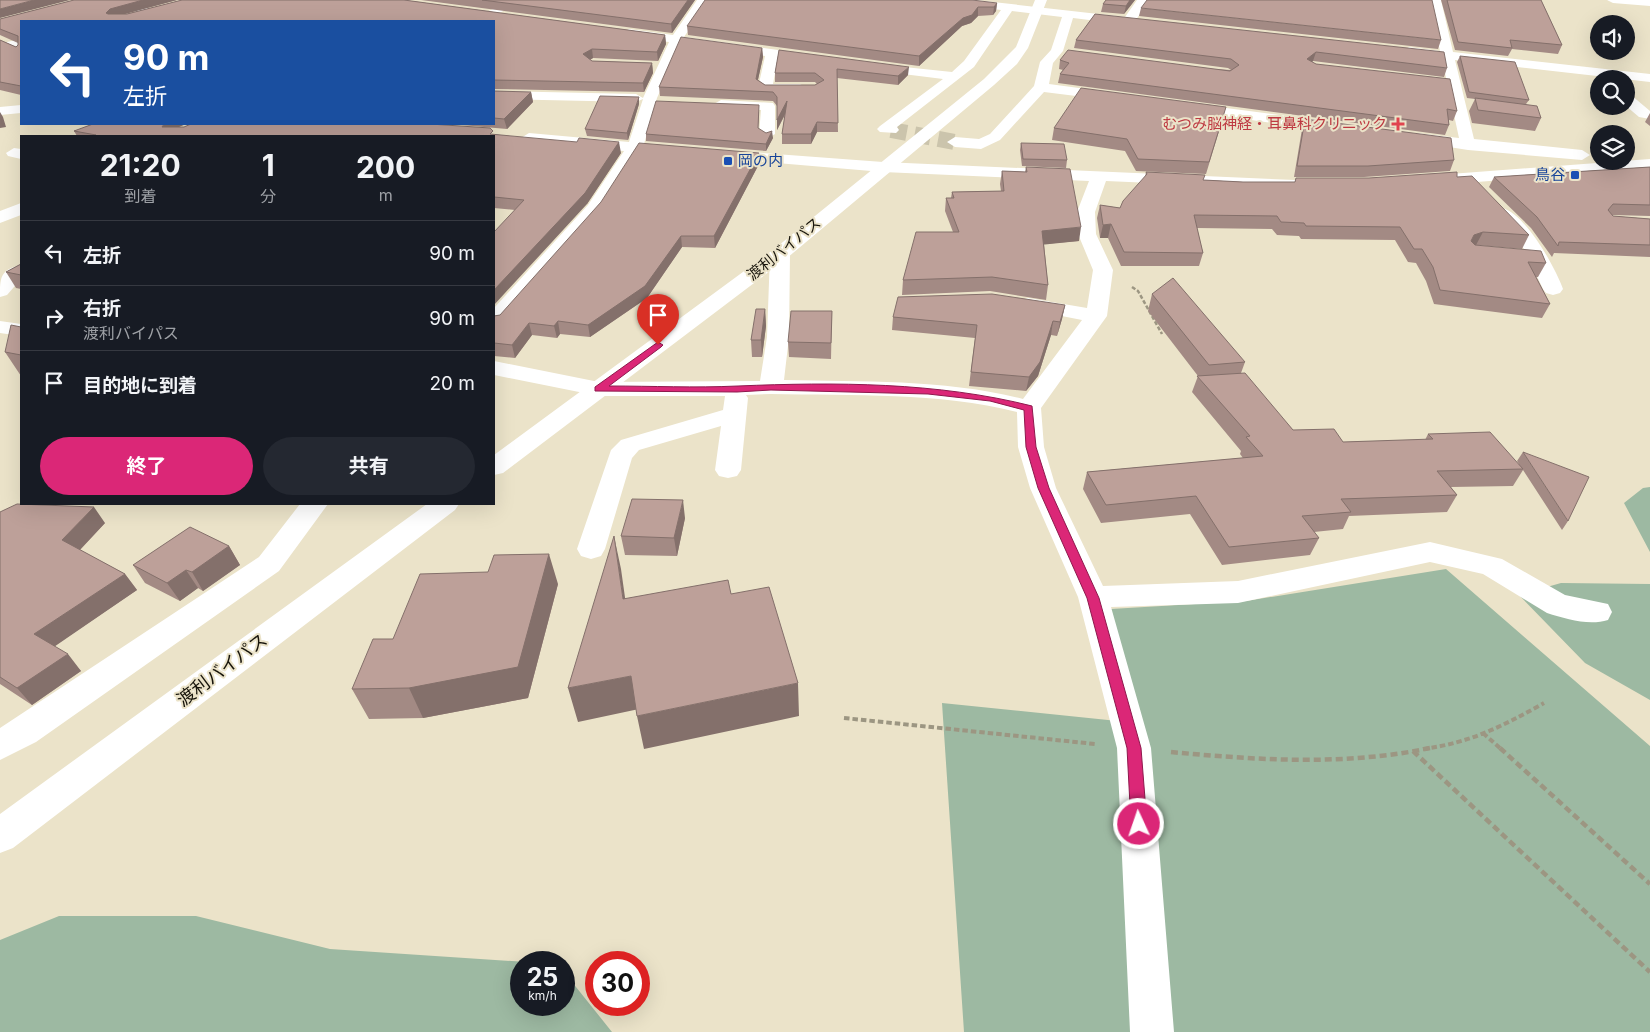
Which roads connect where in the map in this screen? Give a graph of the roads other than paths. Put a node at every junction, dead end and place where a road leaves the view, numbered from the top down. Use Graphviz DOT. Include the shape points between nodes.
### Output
graph roads {
  1 [pos="125,0"];
  2 [pos="522,0"];
  3 [pos="703,0"];
  4 [pos="951,0"];
  5 [pos="1143,0"];
  6 [pos="1435,0"];
  7 [pos="1613,0"];
  8 [pos="1650,3"];
  9 [pos="1039,6"];
  10 [pos="1008,8"];
  11 [pos="1068,15"];
  12 [pos="154,16"];
  13 [pos="134,18"];
  14 [pos="517,18"];
  15 [pos="1128,21"];
  16 [pos="1147,23"];
  17 [pos="612,31"];
  18 [pos="676,40"];
  19 [pos="1400,50"];
  20 [pos="1056,52"];
  21 [pos="772,53"];
  22 [pos="1075,54"];
  23 [pos="1448,55"];
  24 [pos="829,61"];
  25 [pos="858,64"];
  26 [pos="646,66"];
  27 [pos="664,67"];
  28 [pos="1590,72"];
  29 [pos="955,76"];
  30 [pos="1635,77"];
  31 [pos="1650,78"];
  32 [pos="1436,82"];
  33 [pos="1454,84"];
  34 [pos="1040,87"];
  35 [pos="815,88"];
  36 [pos="495,95"];
  37 [pos="1131,99"];
  38 [pos="650,100"];
  39 [pos="1440,100"];
  40 [pos="667,102"];
  41 [pos="704,104"];
  42 [pos="1459,104"];
  43 [pos="1169,105"];
  44 [pos="1635,106"];
  45 [pos="1478,107"];
  46 [pos="20,109"];
  47 [pos="0,111"];
  48 [pos="1650,115"];
  49 [pos="1353,129"];
  50 [pos="891,130"];
  51 [pos="767,134"];
  52 [pos="512,136"];
  53 [pos="1401,136"];
  54 [pos="955,142"];
  55 [pos="1468,145"];
  56 [pos="635,147"];
  57 [pos="689,152"];
  58 [pos="707,154"];
  59 [pos="1590,155"];
  60 [pos="1635,162"];
  61 [pos="1648,166"];
  62 [pos="883,167"];
  63 [pos="1100,175"];
  64 [pos="1468,178"];
  65 [pos="1420,180"];
  66 [pos="1305,184"];
  67 [pos="20,208"];
  68 [pos="0,218"];
  69 [pos="780,254"];
  70 [pos="1513,256"];
  71 [pos="1540,258"];
  72 [pos="20,272"];
  73 [pos="1553,289"];
  74 [pos="0,291"];
  75 [pos="1008,302"];
  76 [pos="497,313"];
  77 [pos="1096,316"];
  78 [pos="0,327"];
  79 [pos="20,330"];
  80 [pos="495,368"];
  81 [pos="771,387"];
  82 [pos="599,389"];
  83 [pos="736,401"];
  84 [pos="1028,408"];
  85 [pos="495,466"];
  86 [pos="728,470"];
  87 [pos="313,505"];
  88 [pos="444,505"];
  89 [pos="591,549"];
  90 [pos="1093,598"];
  91 [pos="1597,612"];
  92 [pos="0,745"];
  93 [pos="0,836"];
  94 [pos="1152,1032"];
  1 -- 12 [label="main road"];
  2 -- 14 [label="main road" via="480,14"];
  3 -- 18 [label="main road"];
  4 -- 10 [label="main road"];
  5 -- 15 [label="main road"];
  6 -- 23 [label="main road"];
  7 -- 8 [label="main road"];
  9 -- 10 [label="main road"];
  9 -- 11 [label="main road"];
  9 -- 62 [label="main road, 渡利バイパス" via="1022,48 1012,61"];
  10 -- 29 [label="main road" via="969,64"];
  11 -- 15 [label="main road"];
  11 -- 20 [label="main road"];
  12 -- 13 [label="main road"];
  15 -- 16 [label="main road"];
  17 -- 18 [label="main road"];
  18 -- 21 [label="main road"];
  18 -- 27 [label="main road"];
  19 -- 23 [label="main road"];
  20 -- 22 [label="main road"];
  20 -- 34 [label="main road" via="1047,62"];
  21 -- 24 [label="main road"];
  21 -- 35 [label="main road" via="764,88"];
  23 -- 28 [label="main road"];
  23 -- 33 [label="main road"];
  25 -- 29 [label="main road"];
  26 -- 27 [label="main road"];
  27 -- 38 [label="main road"];
  29 -- 50 [label="main road" via="885,129"];
  30 -- 31 [label="main road"];
  32 -- 33 [label="main road"];
  33 -- 42 [label="main road"];
  34 -- 37 [label="main road"];
  34 -- 54 [label="main road" via="995,137 981,144"];
  36 -- 38 [label="main road"];
  38 -- 40 [label="main road"];
  38 -- 56 [label="main road"];
  39 -- 42 [label="main road"];
  41 -- 51 [label="main road" via="768,106"];
  42 -- 45 [label="main road"];
  42 -- 55 [label="main road"];
  43 -- 49 [label="main road"];
  44 -- 48 [label="main road"];
  46 -- 47 [label="main road"];
  52 -- 56 [label="main road"];
  53 -- 55 [label="main road"];
  55 -- 59 [label="main road"];
  56 -- 57 [label="main road"];
  56 -- 76 [label="main road" via="595,208"];
  58 -- 62 [label="main road"];
  60 -- 61 [label="main road"];
  61 -- 64 [label="main road"];
  62 -- 63 [label="main road"];
  62 -- 69 [label="main road, 渡利バイパス"];
  63 -- 66 [label="main road"];
  63 -- 77 [label="main road" via="1086,212 1087,234 1103,270"];
  64 -- 65 [label="main road"];
  64 -- 71 [label="main road" via="1523,233"];
  67 -- 68 [label="main road"];
  69 -- 81 [label="main road" via="778,337"];
  69 -- 82 [label="main road, 渡利バイパス"];
  70 -- 71 [label="main road"];
  71 -- 73 [label="main road"];
  72 -- 74 [label="main road"];
  75 -- 77 [label="main road"];
  77 -- 84 [label="main road"];
  78 -- 79 [label="main road"];
  80 -- 82 [label="main road"];
  81 -- 83 [label="main road"];
  81 -- 84 [label="main road" via="928,391 990,398"];
  82 -- 83 [label="main road"];
  82 -- 85 [label="main road, 渡利バイパス"];
  83 -- 86 [label="main road"];
  83 -- 89 [label="main road" via="630,445 620,456"];
  84 -- 90 [label="main road" via="1031,447 1043,488"];
  87 -- 92 [label="main road" via="270,564 24,732"];
  88 -- 93 [label="main road, 渡利バイパス"];
  90 -- 91 [label="main road" via="1238,592 1430,552 1492,566 1558,605"];
  90 -- 94 [label="main road" via="1134,748"];
}
